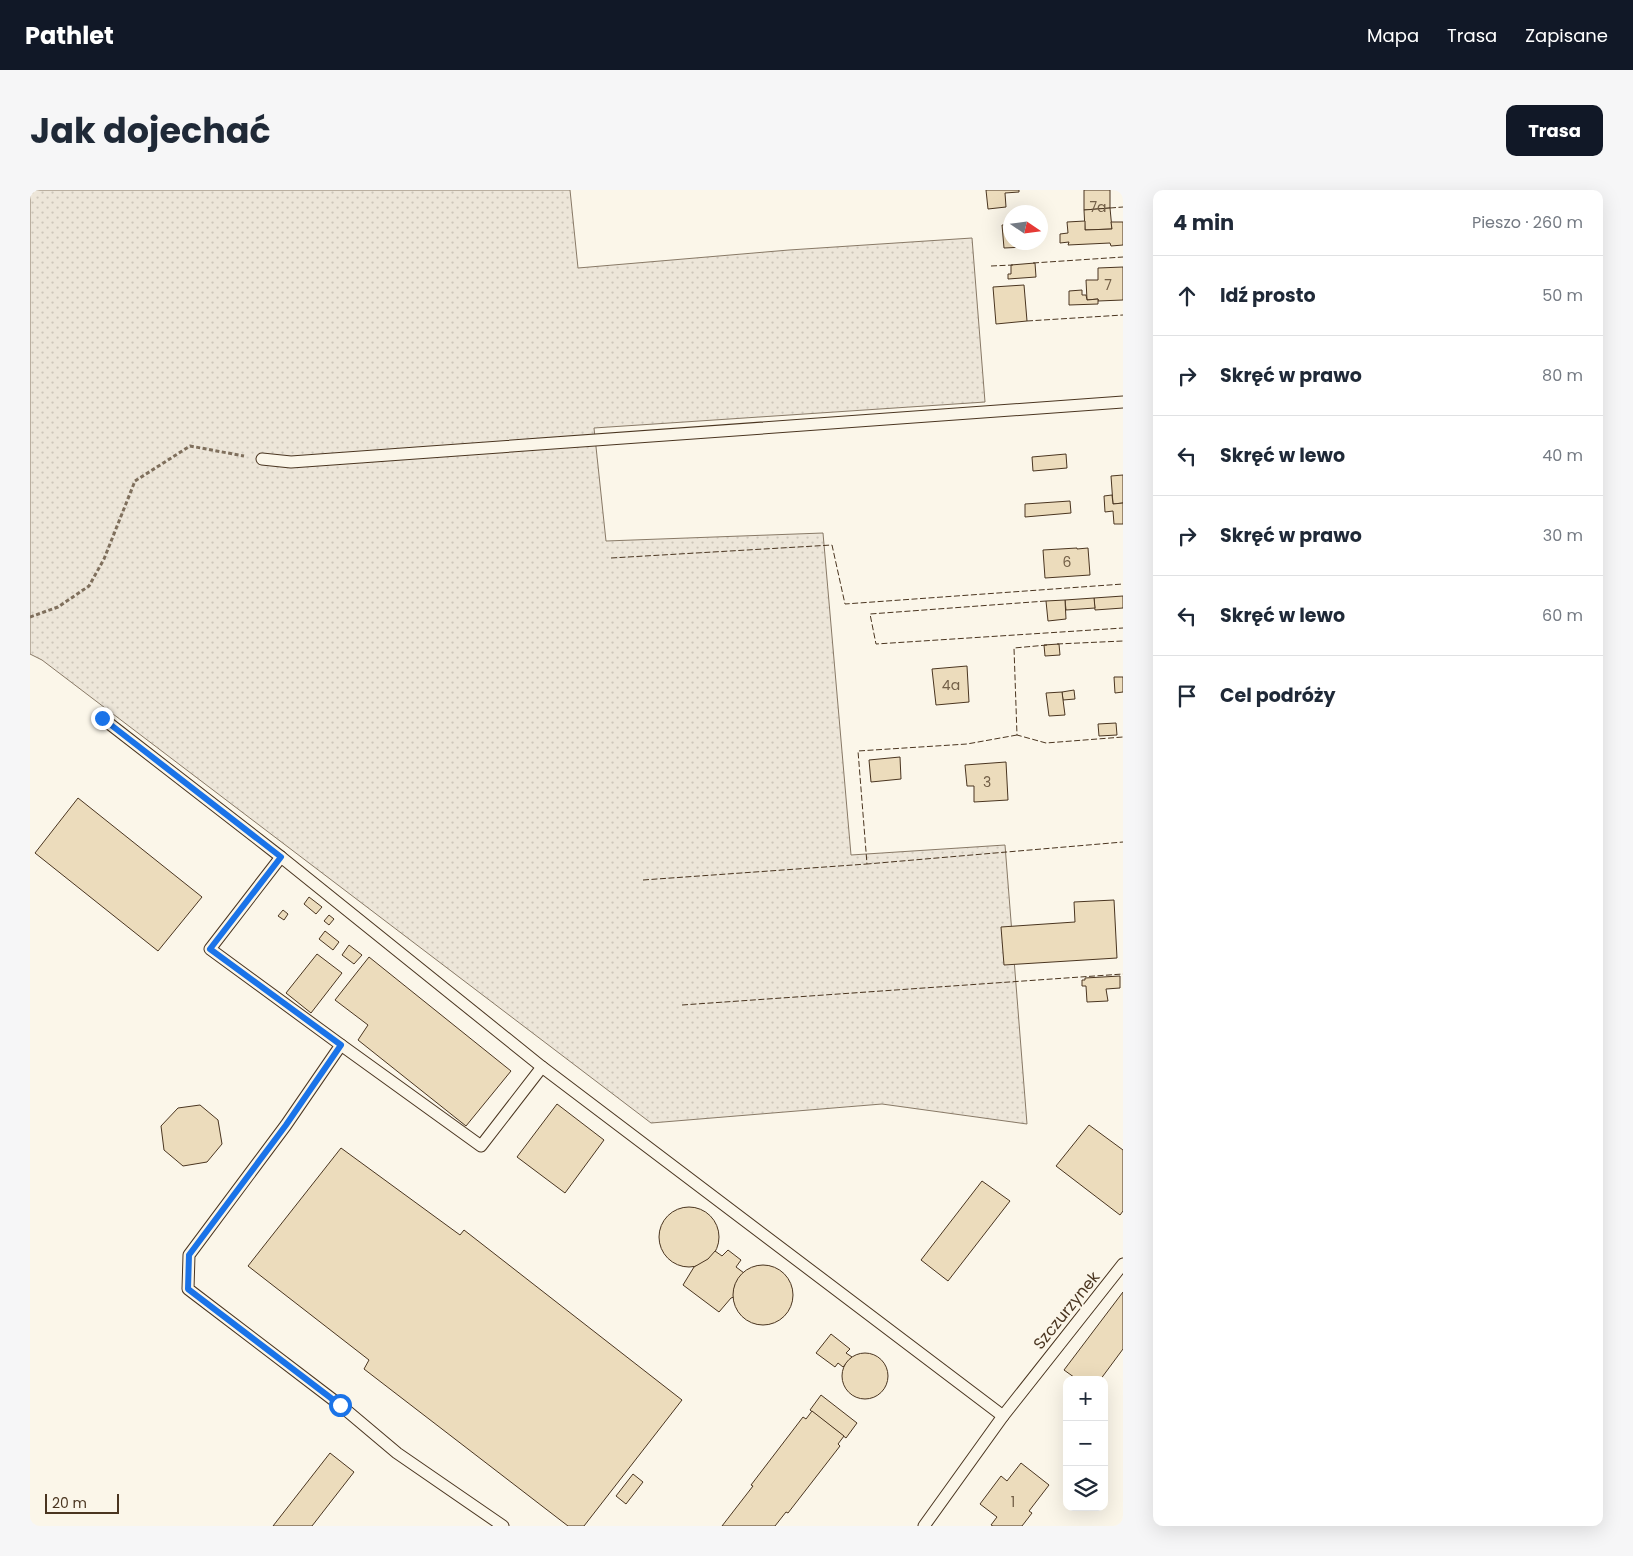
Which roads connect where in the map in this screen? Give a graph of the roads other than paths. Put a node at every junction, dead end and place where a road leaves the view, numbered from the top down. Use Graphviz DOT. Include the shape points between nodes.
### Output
graph roads {
  1 [pos="1123,402"];
  2 [pos="262,459"];
  3 [pos="102,718"];
  4 [pos="281,857"];
  5 [pos="341,1045"];
  6 [pos="542,1067"];
  7 [pos="1123,1264"];
  8 [pos="1003,1416"];
  9 [pos="503,1526"];
  10 [pos="924,1526"];
  1 -- 2 [label="lane" via="292,462"];
  3 -- 4 [label="lane"];
  4 -- 5 [label="lane" via="210,949"];
  4 -- 6 [label="lane"];
  5 -- 6 [label="lane" via="481,1146"];
  5 -- 9 [label="lane" via="189,1255 188,1289 340,1405 397,1453"];
  6 -- 8 [label="lane"];
  7 -- 8 [label="lane, Szczurzynek"];
  8 -- 10 [label="lane, Szczurzynek"];
}
